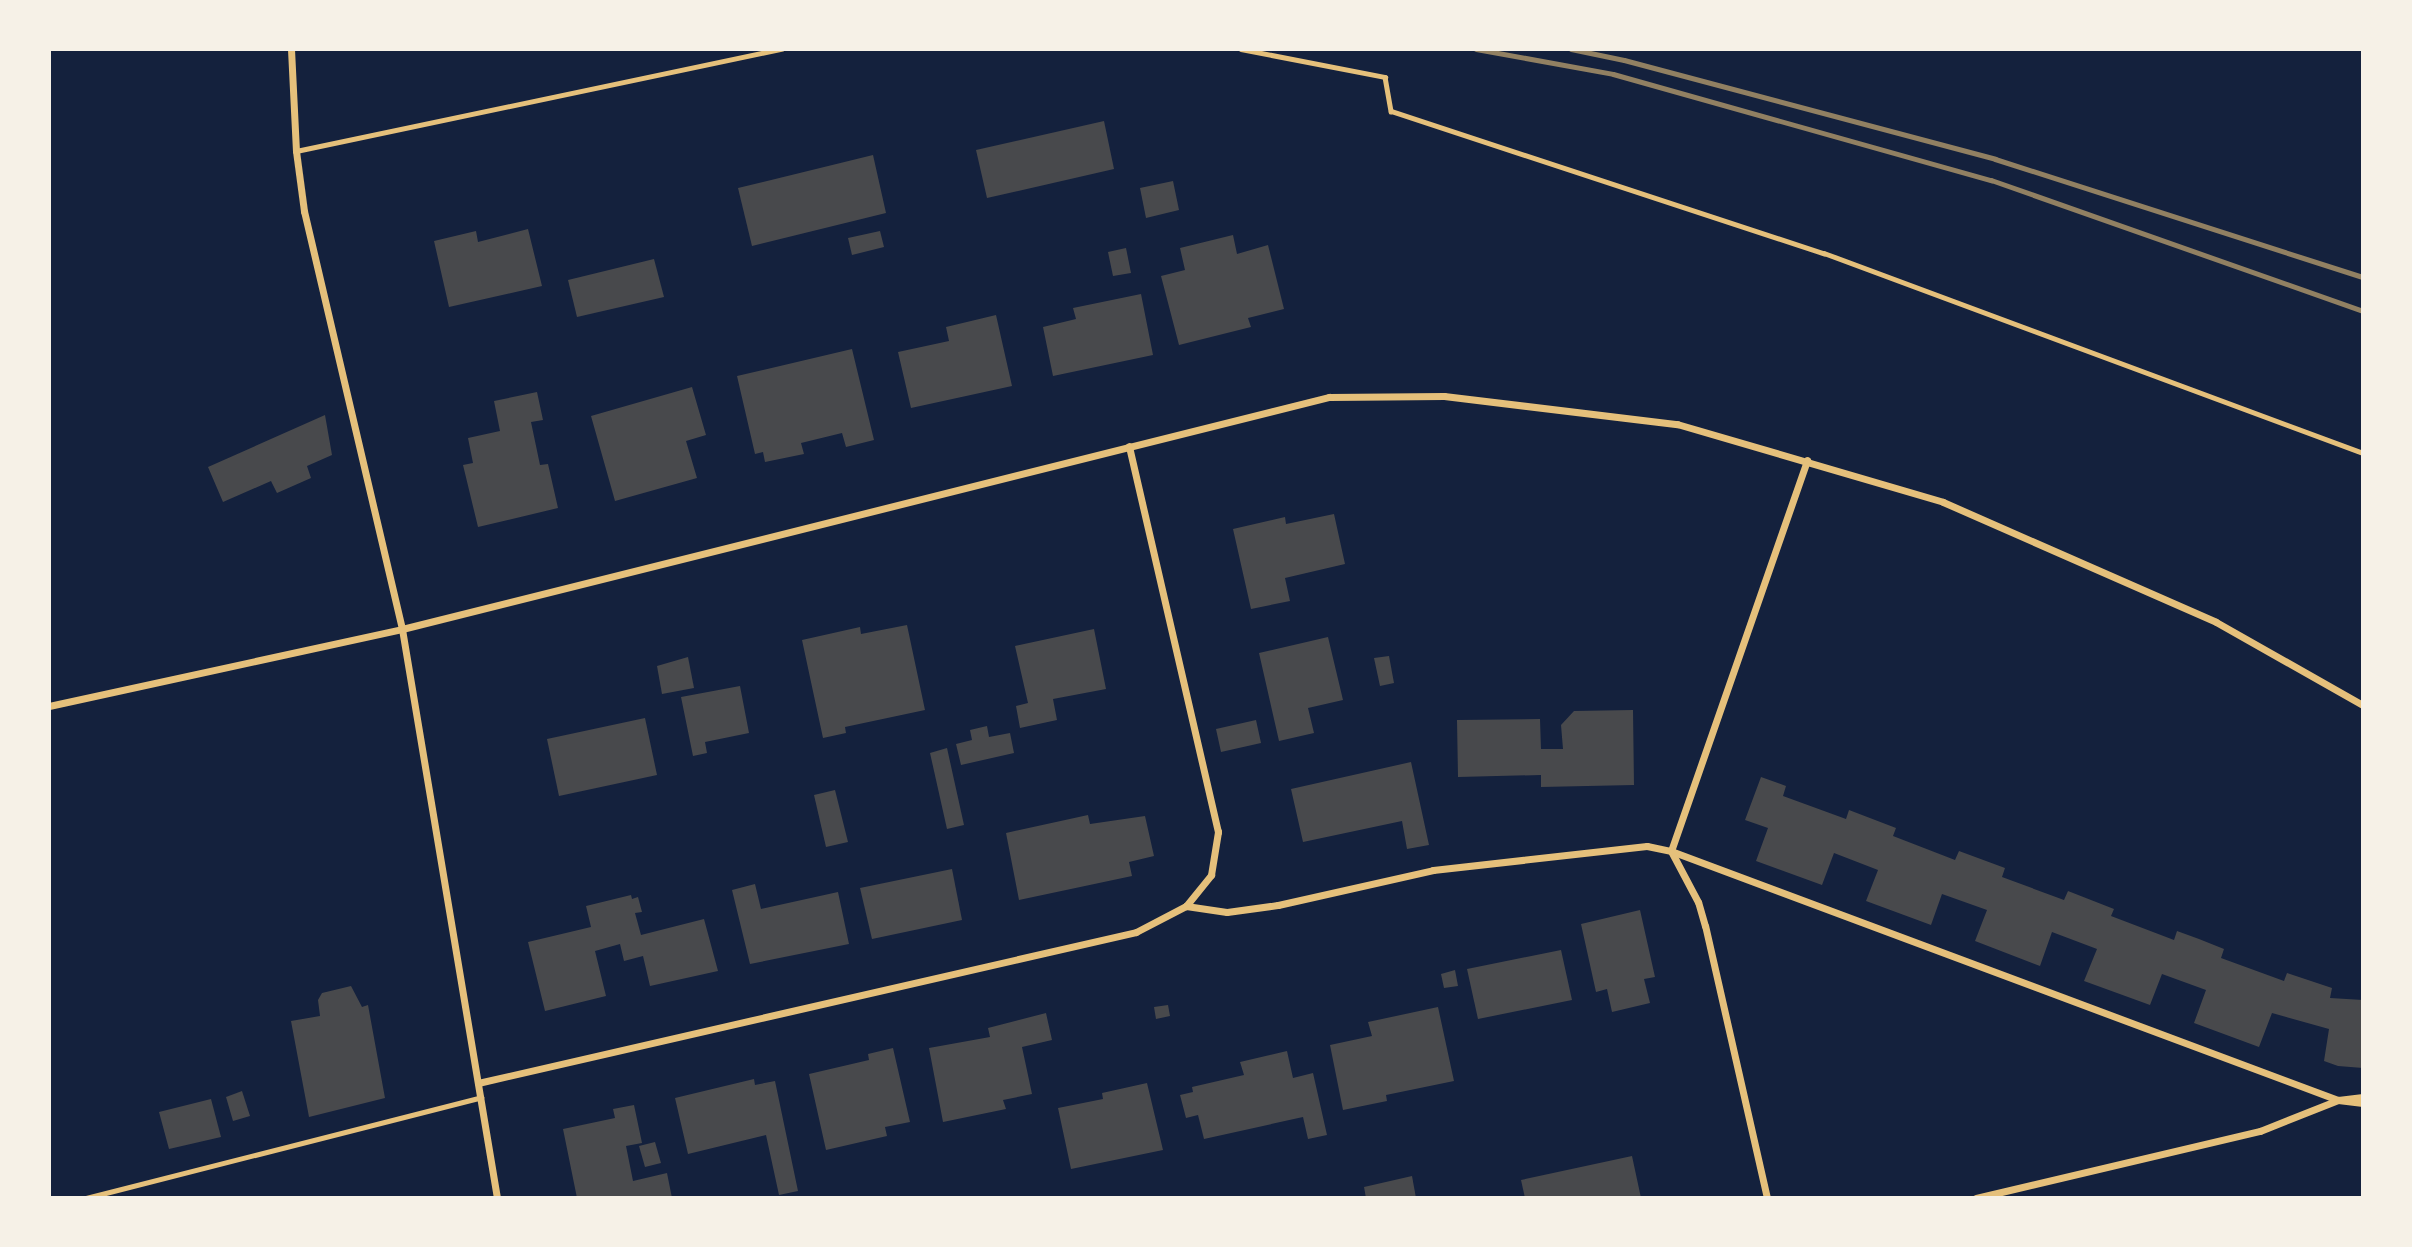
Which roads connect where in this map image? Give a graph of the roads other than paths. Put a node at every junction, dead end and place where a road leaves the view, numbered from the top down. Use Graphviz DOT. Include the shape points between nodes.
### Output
graph roads {
  1 [pos="291,49"];
  2 [pos="782,49"];
  3 [pos="296,150"];
  4 [pos="1129,446"];
  5 [pos="1807,460"];
  6 [pos="402,628"];
  7 [pos="2363,705"];
  8 [pos="49,706"];
  9 [pos="1671,851"];
  10 [pos="1186,906"];
  11 [pos="478,1083"];
  12 [pos="481,1097"];
  13 [pos="2363,1097"];
  14 [pos="2338,1100"];
  15 [pos="2363,1103"];
  16 [pos="86,1198"];
  17 [pos="497,1198"];
  18 [pos="1767,1198"];
  19 [pos="1976,1198"];
  1 -- 3 [label="street"];
  2 -- 3 [label="lane"];
  3 -- 6 [label="street" via="304,211"];
  4 -- 5 [label="street" via="1329,397 1444,396 1677,424"];
  4 -- 6 [label="street"];
  4 -- 10 [label="street" via="1218,832 1211,875"];
  5 -- 7 [label="street" via="1943,502 2216,622"];
  5 -- 9 [label="street"];
  6 -- 8 [label="street"];
  6 -- 11 [label="street"];
  9 -- 10 [label="street" via="1647,846 1433,870 1227,912"];
  9 -- 14 [label="street"];
  9 -- 18 [label="street" via="1706,926"];
  10 -- 11 [label="street" via="1136,932"];
  11 -- 12 [label="street"];
  12 -- 16 [label="lane"];
  12 -- 17 [label="street"];
  13 -- 14 [label="street"];
  14 -- 15 [label="street"];
  14 -- 19 [label="street" via="2260,1131"];
}
